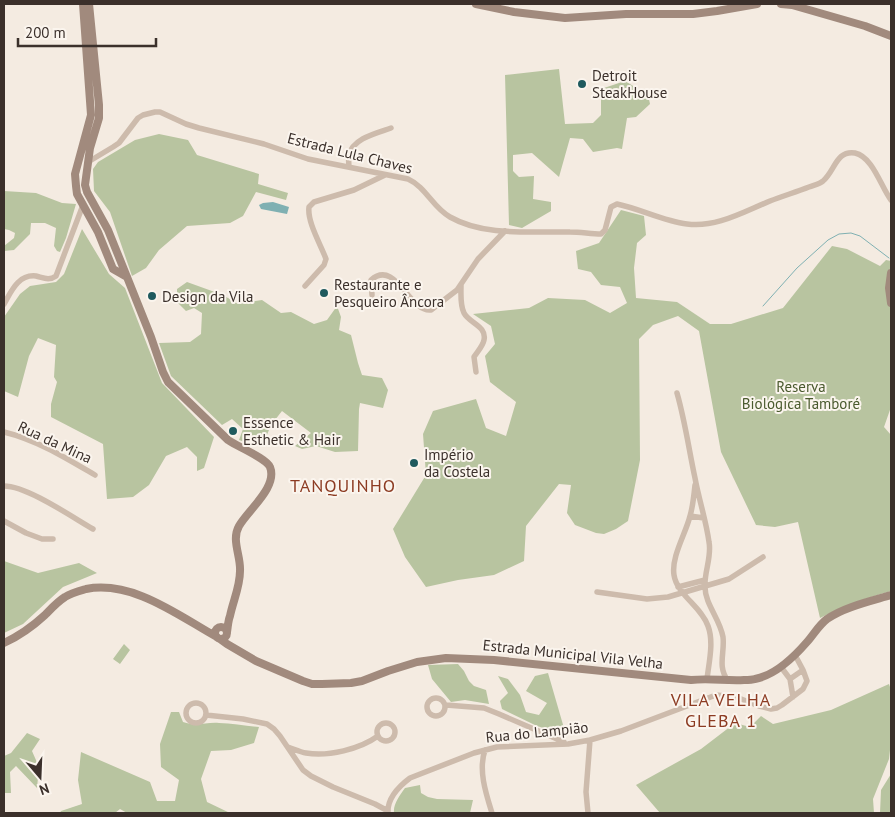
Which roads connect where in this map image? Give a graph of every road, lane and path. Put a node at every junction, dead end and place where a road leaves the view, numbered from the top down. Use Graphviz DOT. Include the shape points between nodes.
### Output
graph roads {
  1 [pos="83,4"];
  2 [pos="88,4"];
  3 [pos="476,4"];
  4 [pos="756,4"];
  5 [pos="781,4"];
  6 [pos="891,36"];
  7 [pos="391,128"];
  8 [pos="90,148"];
  9 [pos="97,155"];
  10 [pos="88,162"];
  11 [pos="349,167"];
  12 [pos="385,175"];
  13 [pos="86,189"];
  14 [pos="77,190"];
  15 [pos="891,200"];
  16 [pos="83,205"];
  17 [pos="505,231"];
  18 [pos="104,248"];
  19 [pos="116,250"];
  20 [pos="891,273"];
  21 [pos="127,277"];
  22 [pos="461,285"];
  23 [pos="305,286"];
  24 [pos="372,295"];
  25 [pos="891,303"];
  26 [pos="4,304"];
  27 [pos="476,372"];
  28 [pos="677,393"];
  29 [pos="4,432"];
  30 [pos="95,475"];
  31 [pos="695,481"];
  32 [pos="4,486"];
  33 [pos="690,516"];
  34 [pos="704,518"];
  35 [pos="4,521"];
  36 [pos="93,529"];
  37 [pos="53,539"];
  38 [pos="763,557"];
  39 [pos="705,583"];
  40 [pos="678,587"];
  41 [pos="597,592"];
  42 [pos="683,593"];
  43 [pos="891,595"];
  44 [pos="221,633"];
  45 [pos="4,643"];
  46 [pos="795,655"];
  47 [pos="781,667"];
  48 [pos="803,670"];
  49 [pos="707,679"];
  50 [pos="790,680"];
  51 [pos="728,681"];
  52 [pos="792,697"];
  53 [pos="446,705"];
  54 [pos="206,715"];
  55 [pos="378,736"];
  56 [pos="590,740"];
  57 [pos="568,744"];
  58 [pos="288,747"];
  59 [pos="485,750"];
  60 [pos="305,753"];
  61 [pos="474,753"];
  62 [pos="294,758"];
  63 [pos="482,763"];
  64 [pos="389,802"];
  65 [pos="375,804"];
  66 [pos="388,812"];
  67 [pos="492,813"];
  68 [pos="588,813"];
  1 -- 14 [label="main road" via="91,115 75,174"];
  2 -- 8 [label="main road" via="99,105 99,118"];
  3 -- 4 [label="main road" via="565,18 693,14"];
  5 -- 6 [label="main road" via="859,24"];
  7 -- 11 [label="street" via="356,144 349,154"];
  8 -- 9 [label="street"];
  8 -- 10 [label="main road"];
  9 -- 10 [label="street, Estrada Lula Chaves"];
  9 -- 11 [label="street, Estrada Lula Chaves" via="119,143 138,118 160,112 199,128 308,159"];
  10 -- 13 [label="main road"];
  11 -- 12 [label="street, Estrada Lula Chaves"];
  12 -- 17 [label="street, Estrada Lula Chaves" via="412,181 443,213 460,222"];
  12 -- 23 [label="street" via="354,190 314,202 309,207 326,259"];
  13 -- 14 [label="main road" via="82,195"];
  13 -- 14 [label="main road" via="80,182"];
  13 -- 19 [label="main road"];
  14 -- 16 [label="main road"];
  15 -- 17 [label="street, Estrada Lula Chaves" via="867,160 861,155 846,153 820,183 715,223 686,224 617,204 611,207 601,234"];
  16 -- 18 [label="main road"];
  16 -- 26 [label="street" via="56,276 51,279 24,278 12,289"];
  17 -- 22 [label="street" via="478,259"];
  18 -- 19 [label="main road" via="109,253"];
  18 -- 21 [label="main road" via="113,269"];
  19 -- 21 [label="main road"];
  20 -- 25 [label="main road"];
  21 -- 44 [label="main road" via="168,382 228,440 270,466 269,485 238,527 240,580 230,616"];
  22 -- 24 [label="street" via="430,311 419,306 395,280 386,275 371,280"];
  22 -- 27 [label="street" via="465,315 480,327 485,337 474,357"];
  28 -- 31 [label="street"];
  29 -- 30 [label="street, Rua da Mina" via="65,457"];
  31 -- 33 [label="street"];
  31 -- 34 [label="street"];
  32 -- 36 [label="street" via="32,495"];
  33 -- 34 [label="street"];
  33 -- 40 [label="street" via="674,563"];
  34 -- 39 [label="street" via="710,546"];
  35 -- 37 [label="street" via="42,539"];
  38 -- 39 [label="street" via="729,579"];
  39 -- 40 [label="street"];
  39 -- 42 [label="street"];
  39 -- 51 [label="street" via="707,597 721,630 722,668"];
  40 -- 42 [label="street"];
  41 -- 42 [label="street" via="647,598"];
  42 -- 49 [label="street" via="709,627 711,647"];
  43 -- 46 [label="main road, Estrada Municipal Vila Velha" via="829,618"];
  44 -- 45 [label="main road, Estrada Municipal Vila Velha" via="206,630 137,595 102,587 65,596 21,635"];
  44 -- 49 [label="main road, Estrada Municipal Vila Velha" via="227,644 256,661 312,684 362,681 417,662 446,658"];
  46 -- 47 [label="main road, Estrada Municipal Vila Velha"];
  46 -- 48 [label="street"];
  47 -- 50 [label="street"];
  47 -- 51 [label="main road, Estrada Municipal Vila Velha" via="754,680"];
  48 -- 50 [label="street"];
  48 -- 52 [label="street" via="805,685"];
  49 -- 51 [label="main road, Estrada Municipal Vila Velha"];
  50 -- 52 [label="street"];
  52 -- 56 [label="street, Rua do Lampião" via="771,709 736,697 716,695"];
  53 -- 57 [label="street" via="484,708"];
  54 -- 58 [label="street" via="267,724"];
  55 -- 60 [label="street" via="364,745 344,751"];
  56 -- 57 [label="street, Rua do Lampião"];
  56 -- 68 [label="street" via="586,792"];
  57 -- 59 [label="street, Rua do Lampião"];
  58 -- 60 [label="street"];
  58 -- 62 [label="street"];
  59 -- 61 [label="street, Rua do Lampião"];
  59 -- 63 [label="street"];
  60 -- 62 [label="street"];
  61 -- 63 [label="street"];
  61 -- 64 [label="street, Rua do Lampião" via="410,778"];
  62 -- 65 [label="street" via="316,779"];
  63 -- 67 [label="street"];
  64 -- 65 [label="street"];
  64 -- 66 [label="street"];
  65 -- 66 [label="street"];
}
